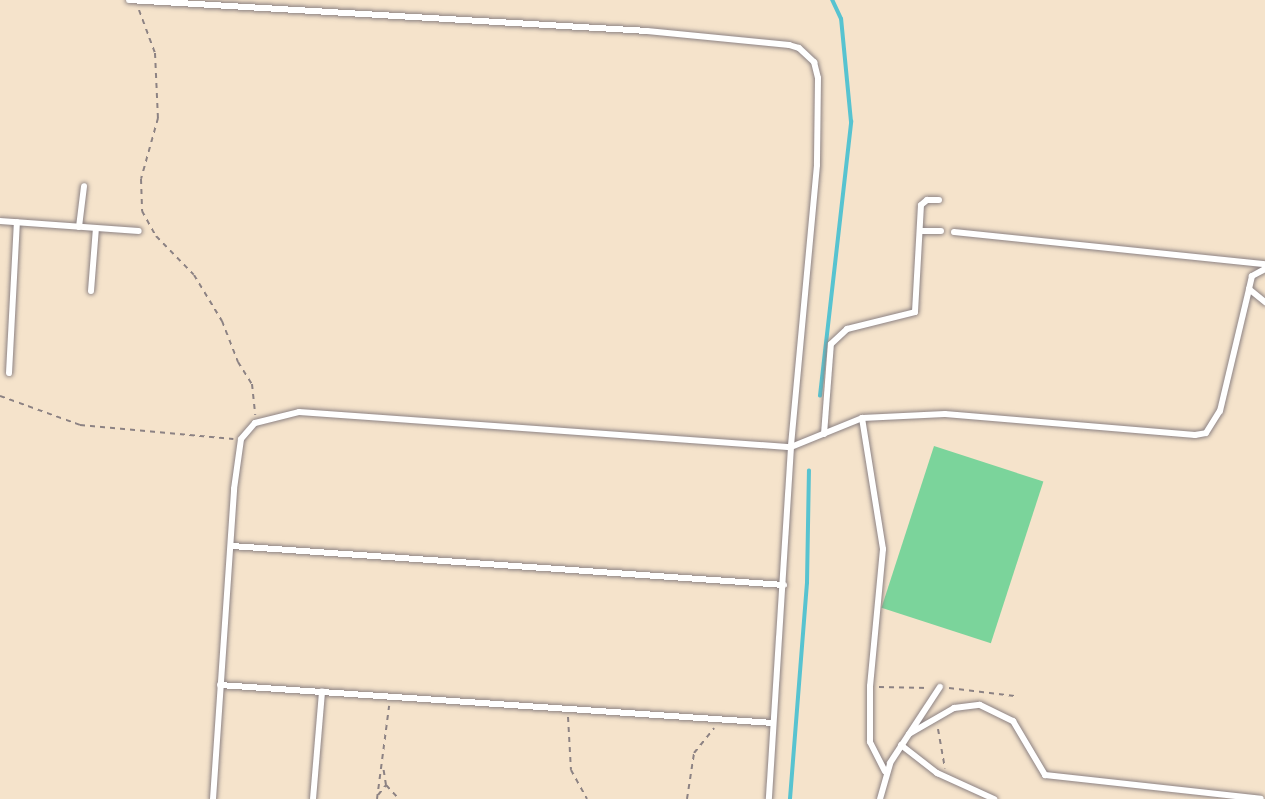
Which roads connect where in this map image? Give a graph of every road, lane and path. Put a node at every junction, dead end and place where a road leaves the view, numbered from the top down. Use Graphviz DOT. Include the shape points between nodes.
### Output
graph roads {
  1 [pos="128,0"];
  2 [pos="134,0"];
  3 [pos="84,186"];
  4 [pos="939,200"];
  5 [pos="0,221"];
  6 [pos="17,222"];
  7 [pos="79,227"];
  8 [pos="96,228"];
  9 [pos="139,231"];
  10 [pos="921,231"];
  11 [pos="941,231"];
  12 [pos="954,232"];
  13 [pos="1265,267"];
  14 [pos="1249,289"];
  15 [pos="90,290"];
  16 [pos="1265,302"];
  17 [pos="9,373"];
  18 [pos="0,396"];
  19 [pos="862,418"];
  20 [pos="255,423"];
  21 [pos="824,433"];
  22 [pos="241,439"];
  23 [pos="791,447"];
  24 [pos="232,546"];
  25 [pos="784,584"];
  26 [pos="220,685"];
  27 [pos="940,687"];
  28 [pos="322,691"];
  29 [pos="391,696"];
  30 [pos="568,707"];
  31 [pos="724,719"];
  32 [pos="931,719"];
  33 [pos="773,723"];
  34 [pos="909,734"];
  35 [pos="901,745"];
  36 [pos="382,762"];
  37 [pos="885,771"];
  38 [pos="945,776"];
  39 [pos="386,785"];
  40 [pos="377,797"];
  41 [pos="213,799"];
  42 [pos="313,799"];
  43 [pos="399,799"];
  44 [pos="587,799"];
  45 [pos="687,799"];
  46 [pos="769,799"];
  47 [pos="880,799"];
  48 [pos="994,799"];
  49 [pos="1262,799"];
  1 -- 2 [label="lane"];
  2 -- 20 [label="path" via="155,53 158,118 141,179 142,211 156,236 194,275 222,321 252,384"];
  2 -- 23 [label="lane" via="647,31 799,48 814,62 818,78 817,165"];
  3 -- 7 [label="lane"];
  4 -- 10 [label="lane" via="921,205"];
  5 -- 6 [label="lane"];
  6 -- 7 [label="lane"];
  6 -- 17 [label="lane"];
  7 -- 8 [label="lane"];
  8 -- 9 [label="lane"];
  8 -- 15 [label="lane"];
  10 -- 11 [label="lane"];
  10 -- 21 [label="lane" via="915,312 848,329 831,344"];
  12 -- 13 [label="lane"];
  13 -- 14 [label="lane" via="1252,276"];
  14 -- 16 [label="lane"];
  14 -- 19 [label="lane" via="1220,411 1206,433 945,414"];
  18 -- 22 [label="path" via="80,425"];
  19 -- 21 [label="lane"];
  19 -- 37 [label="lane" via="883,549 870,686 870,742"];
  20 -- 22 [label="lane"];
  20 -- 23 [label="lane" via="299,412"];
  21 -- 23 [label="lane"];
  22 -- 24 [label="lane"];
  23 -- 25 [label="lane"];
  24 -- 25 [label="lane"];
  24 -- 26 [label="lane"];
  25 -- 33 [label="lane"];
  26 -- 28 [label="lane"];
  26 -- 41 [label="lane"];
  27 -- 34 [label="lane"];
  28 -- 29 [label="lane"];
  28 -- 42 [label="lane"];
  29 -- 30 [label="lane"];
  29 -- 36 [label="path"];
  30 -- 31 [label="lane"];
  30 -- 44 [label="path" via="571,769"];
  31 -- 33 [label="lane"];
  31 -- 45 [label="path" via="694,753"];
  32 -- 34 [label="lane"];
  32 -- 38 [label="path" via="942,741"];
  32 -- 49 [label="lane" via="967,705 993,708 1013,721 1031,746 1039,769 1053,778"];
  33 -- 46 [label="lane"];
  34 -- 35 [label="lane"];
  35 -- 37 [label="lane"];
  35 -- 38 [label="lane"];
  36 -- 39 [label="path"];
  36 -- 40 [label="path"];
  37 -- 47 [label="lane"];
  38 -- 48 [label="lane"];
  39 -- 40 [label="path"];
  39 -- 43 [label="path"];
}
